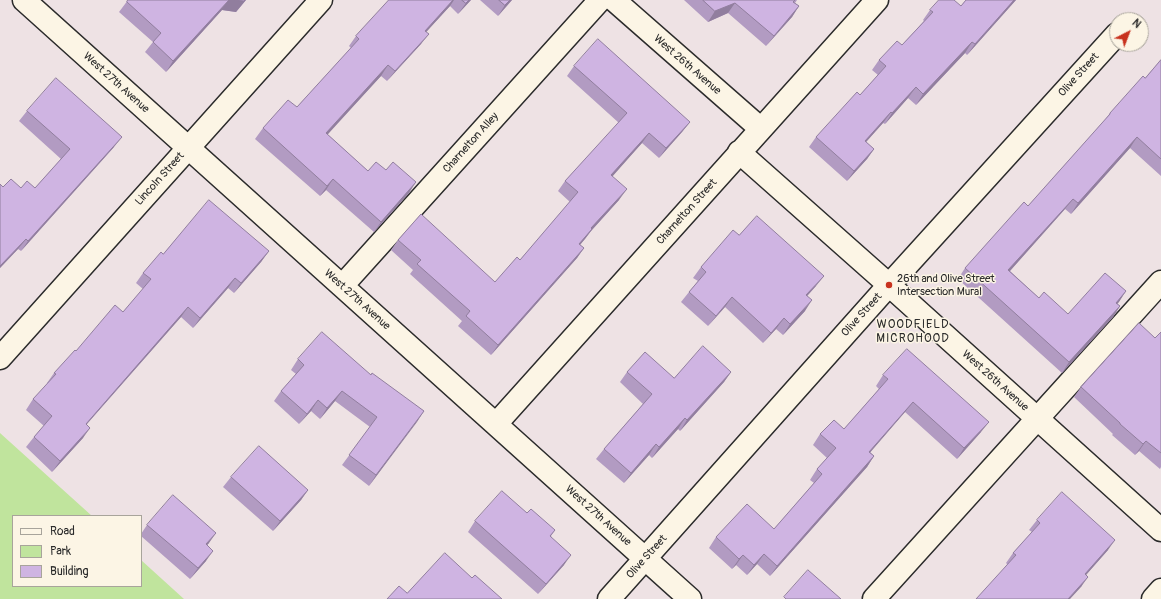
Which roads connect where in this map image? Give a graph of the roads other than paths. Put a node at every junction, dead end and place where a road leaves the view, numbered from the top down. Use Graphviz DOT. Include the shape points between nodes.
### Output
graph roads {
  1 [pos="24,0"];
  2 [pos="321,0"];
  3 [pos="600,0"];
  4 [pos="614,0"];
  5 [pos="877,0"];
  6 [pos="1109,43"];
  7 [pos="761,129"];
  8 [pos="188,148"];
  9 [pos="739,152"];
  10 [pos="1161,282"];
  11 [pos="888,285"];
  12 [pos="342,286"];
  13 [pos="0,358"];
  14 [pos="1037,418"];
  15 [pos="496,424"];
  16 [pos="1161,530"];
  17 [pos="645,559"];
  18 [pos="1161,590"];
  19 [pos="609,599"];
  20 [pos="690,599"];
  21 [pos="874,599"];
  22 [pos="1153,599"];
  1 -- 8 [label="street, West 27th Avenue"];
  2 -- 8 [label="street, Lincoln Street"];
  3 -- 12 [label="street, Charnelton Alley"];
  4 -- 7 [label="street, West 26th Avenue"];
  5 -- 7 [label="street, Charnelton Street"];
  6 -- 11 [label="street, Olive Street"];
  7 -- 9 [label="street, Charnelton Street"];
  8 -- 12 [label="street, West 27th Avenue"];
  8 -- 13 [label="street, Lincoln Street"];
  9 -- 11 [label="street, West 26th Avenue"];
  9 -- 15 [label="street, Charnelton Street"];
  10 -- 14 [label="street"];
  11 -- 14 [label="street, West 26th Avenue"];
  11 -- 17 [label="street, Olive Street"];
  12 -- 15 [label="street, West 27th Avenue"];
  14 -- 16 [label="street, West 26th Avenue"];
  14 -- 21 [label="street"];
  15 -- 17 [label="street, West 27th Avenue"];
  17 -- 19 [label="street, Olive Street"];
  17 -- 20 [label="street, West 27th Avenue"];
  18 -- 22 [label="street"];
}
